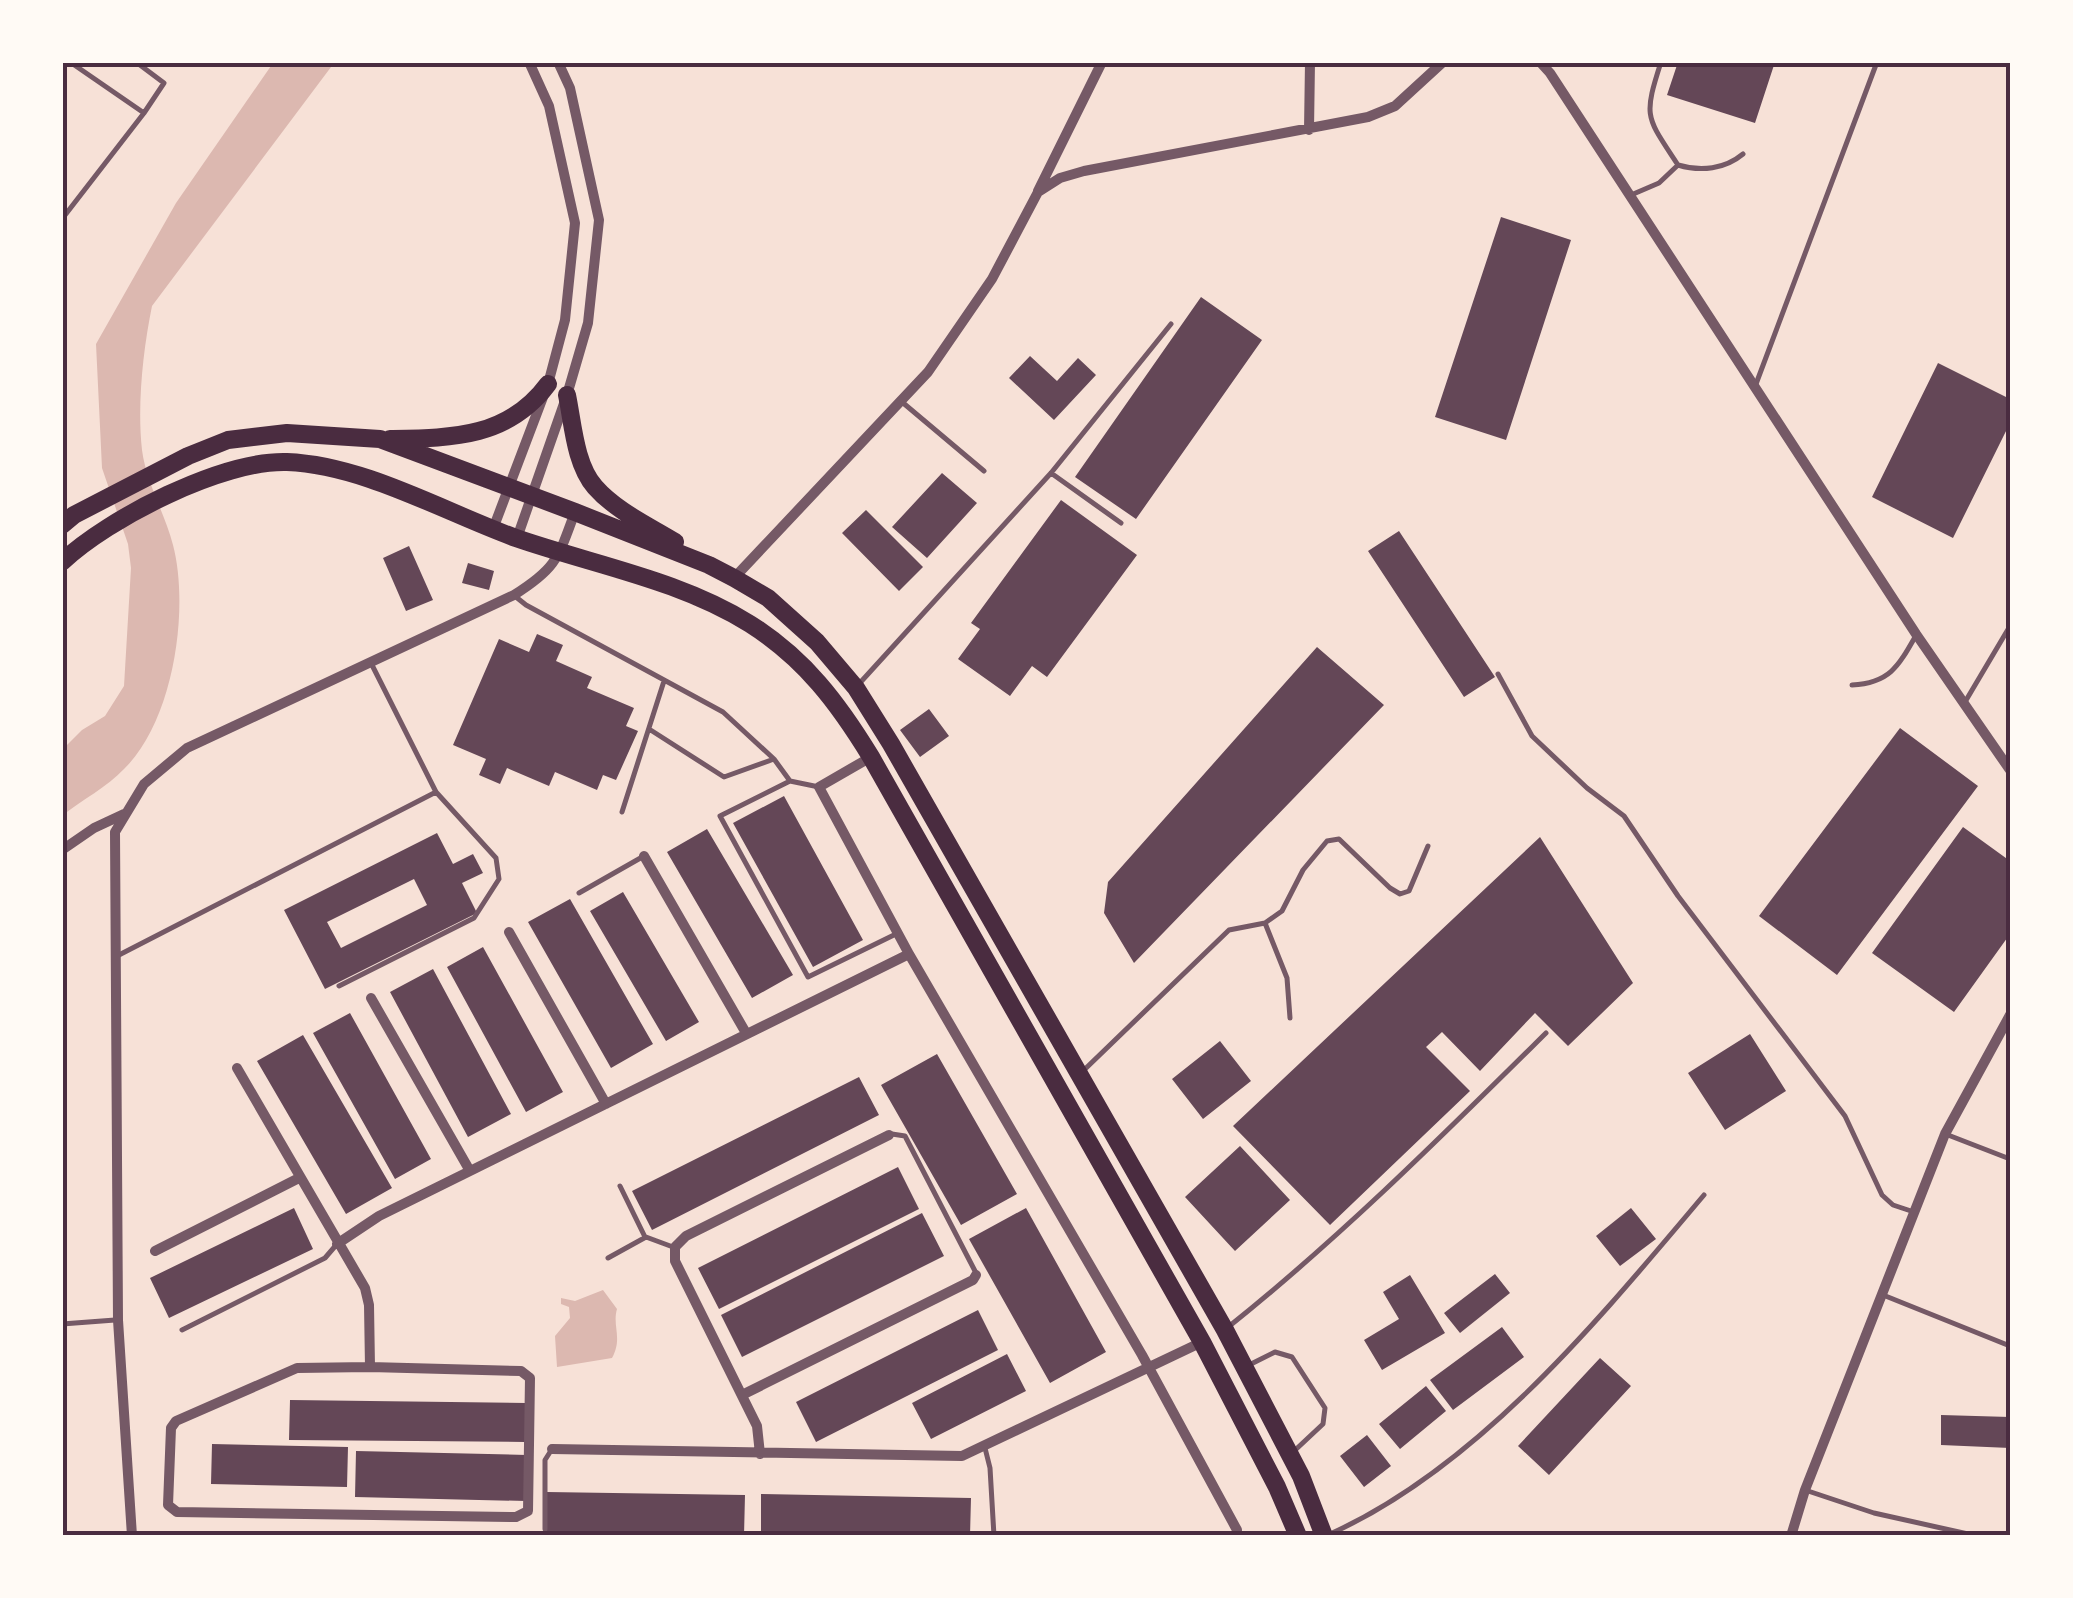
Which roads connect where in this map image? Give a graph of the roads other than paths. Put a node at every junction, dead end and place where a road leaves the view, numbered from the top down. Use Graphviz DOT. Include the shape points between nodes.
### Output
graph roads {
  1 [pos="70,62"];
  2 [pos="136,62"];
  3 [pos="529,62"];
  4 [pos="558,62"];
  5 [pos="1310,62"];
  6 [pos="1443,62"];
  7 [pos="1540,62"];
  8 [pos="1662,62"];
  9 [pos="1877,62"];
  10 [pos="1102,63"];
  11 [pos="1551,68"];
  12 [pos="144,113"];
  13 [pos="1309,130"];
  14 [pos="1743,154"];
  15 [pos="1678,165"];
  16 [pos="1038,192"];
  17 [pos="1630,196"];
  18 [pos="62,219"];
  19 [pos="1171,324"];
  20 [pos="548,384"];
  21 [pos="1755,387"];
  22 [pos="567,395"];
  23 [pos="902,402"];
  24 [pos="62,439"];
  25 [pos="380,439"];
  26 [pos="62,456"];
  27 [pos="984,471"];
  28 [pos="1051,473"];
  29 [pos="509,487"];
  30 [pos="533,496"];
  31 [pos="575,512"];
  32 [pos="68,520"];
  33 [pos="1122,523"];
  34 [pos="492,529"];
  35 [pos="517,538"];
  36 [pos="560,553"];
  37 [pos="62,562"];
  38 [pos="710,565"];
  39 [pos="734,578"];
  40 [pos="514,595"];
  41 [pos="2010,626"];
  42 [pos="1916,634"];
  43 [pos="370,662"];
  44 [pos="1498,674"];
  45 [pos="664,681"];
  46 [pos="1852,685"];
  47 [pos="856,688"];
  48 [pos="1965,702"];
  49 [pos="648,729"];
  50 [pos="871,758"];
  51 [pos="774,759"];
  52 [pos="2010,770"];
  53 [pos="790,781"];
  54 [pos="818,787"];
  55 [pos="436,792"];
  56 [pos="622,812"];
  57 [pos="124,814"];
  58 [pos="1428,846"];
  59 [pos="62,850"];
  60 [pos="644,856"];
  61 [pos="579,893"];
  62 [pos="1265,923"];
  63 [pos="509,932"];
  64 [pos="898,933"];
  65 [pos="909,954"];
  66 [pos="114,957"];
  67 [pos="339,986"];
  68 [pos="371,998"];
  69 [pos="2010,1014"];
  70 [pos="1290,1018"];
  71 [pos="746,1033"];
  72 [pos="1546,1033"];
  73 [pos="237,1068"];
  74 [pos="1081,1073"];
  75 [pos="606,1104"];
  76 [pos="1945,1134"];
  77 [pos="889,1135"];
  78 [pos="2010,1159"];
  79 [pos="470,1171"];
  80 [pos="299,1178"];
  81 [pos="620,1186"];
  82 [pos="1704,1195"];
  83 [pos="1914,1212"];
  84 [pos="646,1237"];
  85 [pos="337,1244"];
  86 [pos="675,1248"];
  87 [pos="155,1251"];
  88 [pos="608,1258"];
  89 [pos="976,1275"];
  90 [pos="1884,1295"];
  91 [pos="118,1320"];
  92 [pos="62,1324"];
  93 [pos="182,1330"];
  94 [pos="1225,1330"];
  95 [pos="1202,1342"];
  96 [pos="2010,1346"];
  97 [pos="1148,1366"];
  98 [pos="370,1368"];
  99 [pos="1244,1368"];
  100 [pos="744,1394"];
  101 [pos="984,1446"];
  102 [pos="552,1449"];
  103 [pos="760,1454"];
  104 [pos="1290,1455"];
  105 [pos="1805,1490"];
  106 [pos="546,1530"];
  107 [pos="1237,1530"];
  108 [pos="132,1536"];
  109 [pos="994,1536"];
  110 [pos="1298,1536"];
  111 [pos="1326,1536"];
  112 [pos="1791,1536"];
  113 [pos="1977,1536"];
  1 -- 12 [label="lane"];
  2 -- 12 [label="lane" via="164,83"];
  3 -- 20 [label="street" via="549,106 575,222 564,320"];
  4 -- 22 [label="street" via="570,88 599,220 588,323"];
  5 -- 13 [label="street"];
  6 -- 13 [label="street" via="1395,106"];
  7 -- 11 [label="street"];
  8 -- 15 [label="lane" via="1647,106"];
  9 -- 21 [label="lane"];
  10 -- 16 [label="street"];
  11 -- 17 [label="street"];
  12 -- 18 [label="lane"];
  13 -- 16 [label="street" via="1084,171"];
  14 -- 15 [label="lane" via="1712,168"];
  15 -- 17 [label="lane" via="1659,184"];
  16 -- 23 [label="street" via="966,322"];
  17 -- 21 [label="street"];
  19 -- 28 [label="lane"];
  20 -- 25 [label="main road" via="534,404 480,433"];
  20 -- 29 [label="street"];
  21 -- 42 [label="street"];
  22 -- 30 [label="street"];
  22 -- 38 [label="main road" via="593,485"];
  23 -- 27 [label="lane"];
  23 -- 39 [label="street"];
  24 -- 26 [label="lane"];
  25 -- 29 [label="main road"];
  25 -- 32 [label="main road" via="287,433 228,440"];
  28 -- 33 [label="lane"];
  28 -- 47 [label="lane"];
  29 -- 30 [label="main road"];
  29 -- 34 [label="street"];
  30 -- 31 [label="main road"];
  30 -- 35 [label="street"];
  31 -- 36 [label="street"];
  31 -- 38 [label="main road"];
  34 -- 35 [label="main road"];
  34 -- 37 [label="main road" via="360,476 288,462 238,466 198,480 84,542"];
  35 -- 36 [label="main road"];
  36 -- 40 [label="street" via="552,568"];
  36 -- 50 [label="main road" via="687,592 750,624 838,702"];
  38 -- 39 [label="main road"];
  39 -- 47 [label="main road" via="817,642"];
  40 -- 43 [label="street"];
  40 -- 45 [label="lane"];
  41 -- 48 [label="lane"];
  42 -- 46 [label="lane" via="1897,668 1871,684"];
  42 -- 48 [label="street"];
  43 -- 55 [label="lane"];
  43 -- 57 [label="street" via="187,748 144,784"];
  44 -- 83 [label="lane" via="1532,736 1624,816 1845,1116 1882,1194"];
  45 -- 49 [label="lane"];
  45 -- 51 [label="lane" via="723,712"];
  47 -- 74 [label="main road"];
  48 -- 52 [label="street"];
  49 -- 51 [label="lane" via="724,777"];
  49 -- 56 [label="lane"];
  50 -- 54 [label="street"];
  50 -- 95 [label="main road"];
  51 -- 53 [label="lane"];
  53 -- 54 [label="lane"];
  53 -- 64 [label="lane" via="720,816 808,977"];
  54 -- 64 [label="street"];
  55 -- 66 [label="lane"];
  55 -- 67 [label="lane" via="496,858 498,879 490,898 474,918"];
  57 -- 59 [label="street"];
  57 -- 66 [label="street" via="113,854"];
  58 -- 62 [label="lane" via="1409,891 1400,894 1338,840 1327,841 1282,911"];
  60 -- 61 [label="lane"];
  60 -- 71 [label="street"];
  62 -- 70 [label="lane" via="1287,978"];
  62 -- 74 [label="lane" via="1229,930"];
  63 -- 75 [label="street"];
  64 -- 65 [label="street"];
  65 -- 71 [label="street"];
  65 -- 97 [label="street"];
  66 -- 91 [label="street"];
  68 -- 79 [label="street"];
  69 -- 76 [label="street"];
  71 -- 75 [label="street"];
  72 -- 94 [label="lane" via="1394,1183"];
  73 -- 80 [label="street"];
  74 -- 94 [label="main road"];
  75 -- 79 [label="street"];
  76 -- 78 [label="lane"];
  76 -- 83 [label="street"];
  77 -- 86 [label="street" via="686,1236"];
  77 -- 89 [label="lane" via="905,1136"];
  79 -- 85 [label="street"];
  80 -- 85 [label="street"];
  80 -- 87 [label="street"];
  81 -- 84 [label="lane"];
  82 -- 111 [label="lane" via="1590,1330 1466,1446 1406,1494"];
  83 -- 90 [label="street"];
  84 -- 86 [label="lane"];
  84 -- 88 [label="lane"];
  85 -- 93 [label="lane" via="325,1258"];
  85 -- 98 [label="street" via="365,1288"];
  86 -- 100 [label="street" via="675,1261"];
  89 -- 100 [label="street"];
  90 -- 96 [label="lane"];
  90 -- 105 [label="street"];
  91 -- 92 [label="lane"];
  91 -- 108 [label="street"];
  94 -- 99 [label="main road"];
  95 -- 97 [label="street"];
  95 -- 110 [label="main road"];
  97 -- 101 [label="street"];
  97 -- 107 [label="street"];
  98 -- 98 [label="street" via="521,1371 530,1378 528,1511 516,1518 176,1512 168,1505 170,1428 176,1421 297,1368"];
  99 -- 104 [label="main road"];
  99 -- 104 [label="lane" via="1275,1352 1292,1357 1325,1408 1323,1424"];
  100 -- 103 [label="street"];
  101 -- 103 [label="street" via="948,1457"];
  101 -- 109 [label="lane"];
  102 -- 103 [label="street"];
  102 -- 106 [label="lane" via="546,1460"];
  104 -- 111 [label="main road"];
  105 -- 112 [label="street"];
  105 -- 113 [label="lane"];
}
